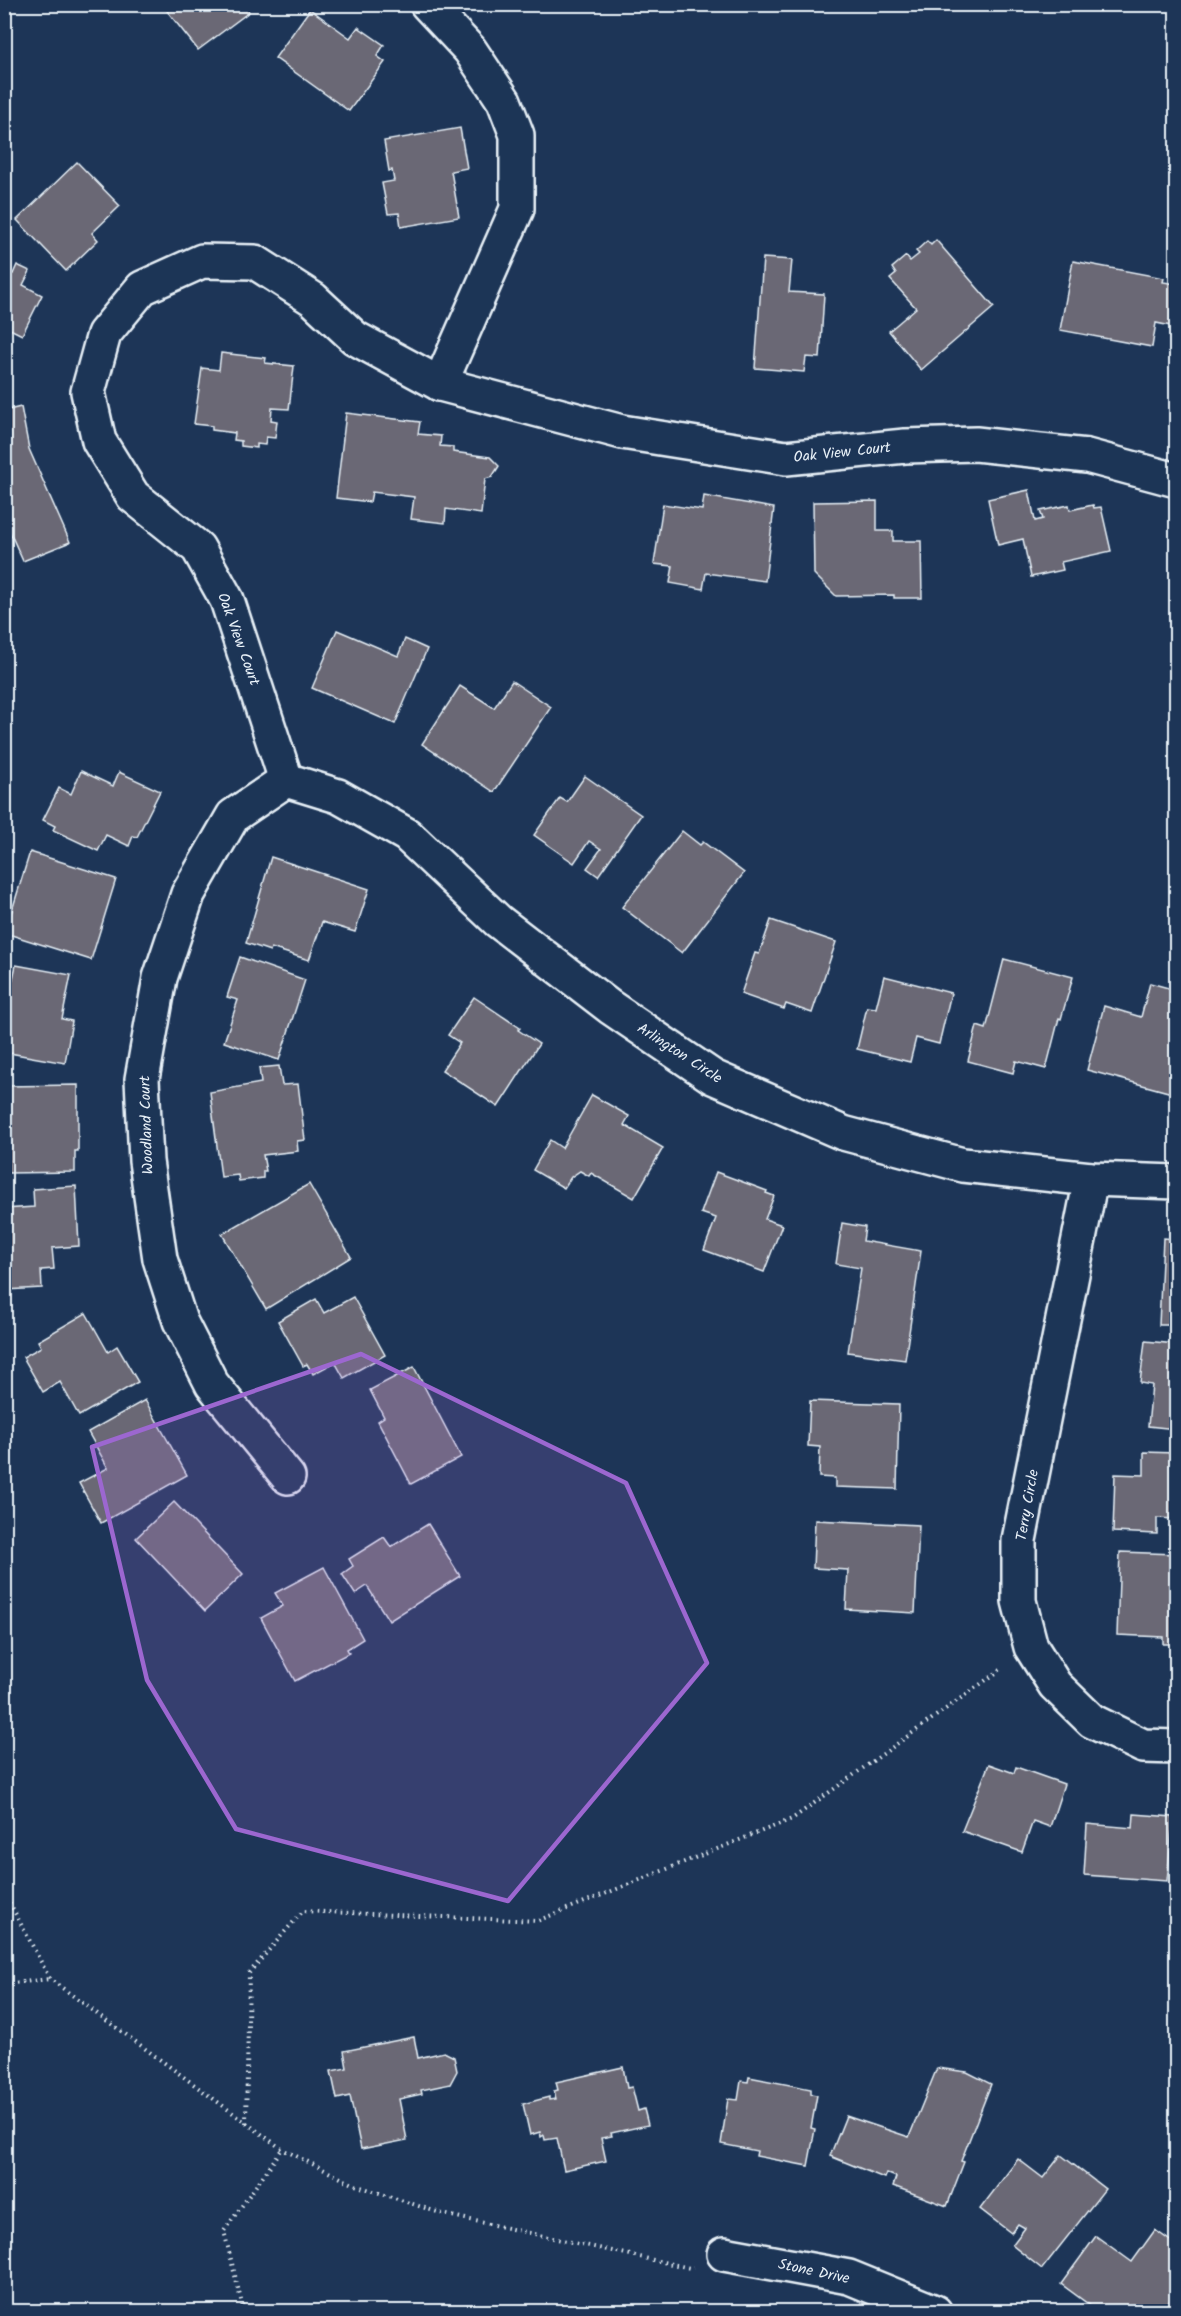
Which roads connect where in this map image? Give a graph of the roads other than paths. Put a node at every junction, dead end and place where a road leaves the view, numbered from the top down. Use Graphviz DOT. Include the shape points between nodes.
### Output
graph roads {
  1 [pos="427,4"];
  2 [pos="440,384"];
  3 [pos="1176,480"];
  4 [pos="286,780"];
  5 [pos="1091,1179"];
  6 [pos="1176,1182"];
  7 [pos="288,1477"];
  8 [pos="1176,1747"];
  9 [pos="724,2254"];
  10 [pos="935,2312"];
  1 -- 2 [label="street" via="470,50 504,101 517,135 517,208"];
  2 -- 3 [label="street, Oak View Court" via="622,432 786,458 905,446 976,444 1087,456"];
  2 -- 4 [label="street, Oak View Court" via="355,338 313,299 255,261 202,261 142,288 104,334 88,392 99,441 133,496 198,548 227,600"];
  4 -- 5 [label="street, Arlington Circle" via="338,796 408,835 498,921 610,1007 713,1077 843,1133 963,1164"];
  4 -- 7 [label="street, Woodland Court" via="233,816 188,894 160,978 142,1079 146,1161 160,1259 180,1320 212,1384"];
  5 -- 6 [label="street, Arlington Circle"];
  5 -- 8 [label="street, Terry Circle" via="1019,1540 1019,1601 1031,1647 1055,1685 1092,1721 1143,1746"];
  9 -- 10 [label="street, Stone Drive" via="849,2277"];
}
